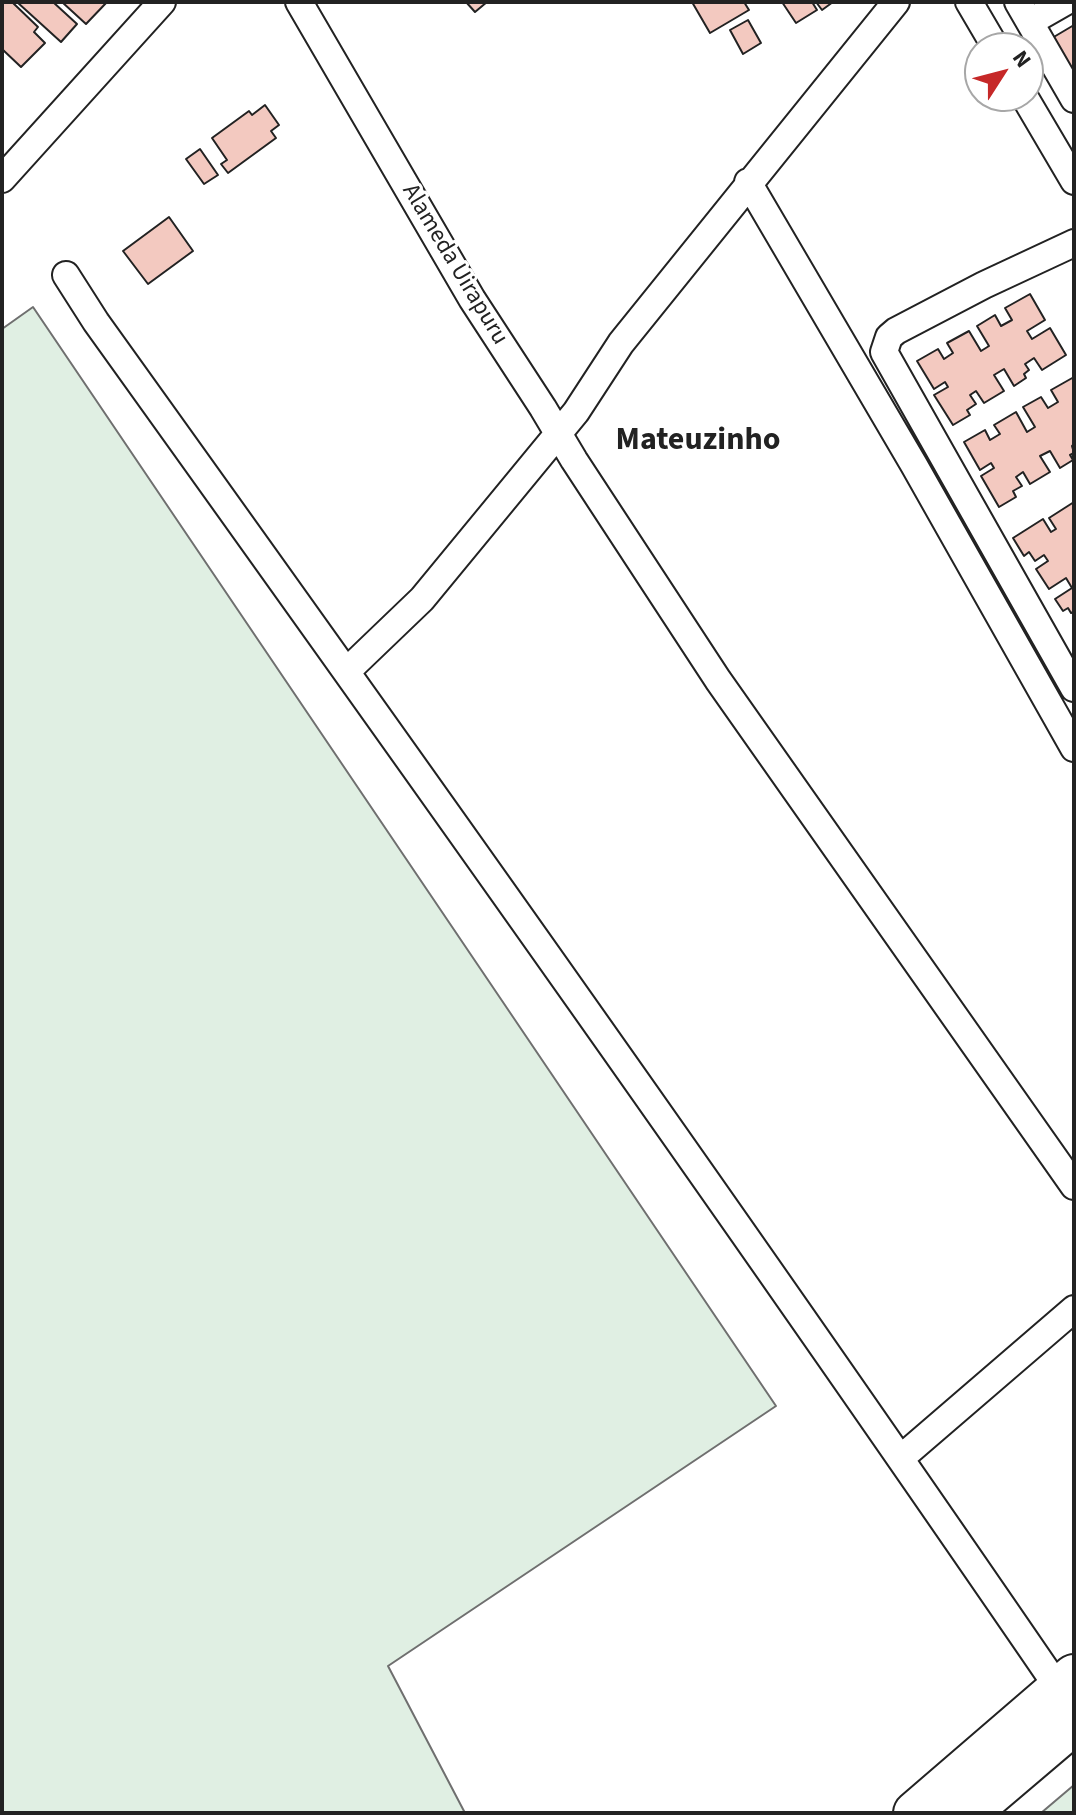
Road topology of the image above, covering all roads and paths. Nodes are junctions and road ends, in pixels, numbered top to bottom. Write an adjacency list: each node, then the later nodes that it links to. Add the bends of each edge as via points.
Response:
1 (162, 2): 11 (street)
2 (299, 2): 15 (street, Alameda Uirapuru, via 472,299)
3 (896, 2): 12 (street)
4 (969, 2): 7 (street)
5 (1065, 2): 6 (street)
6 (1024, 12): 8 (street)
7 (987, 32)
8 (1074, 99)
9 (1034, 112): 10 (street)
10 (1071, 171)
11 (2, 179)
12 (748, 182): 15 (street); 18 (street)
13 (1070, 254): 17 (street, via 984,285 896,331 884,352)
14 (66, 275): 16 (street)
15 (557, 432): 16 (street, via 422,599); 19 (street, Alameda Uirapuru, via 718,680)
16 (347, 671): 21 (street)
17 (1074, 688)
18 (1074, 748)
19 (1074, 1186)
20 (1074, 1309): 21 (street)
21 (901, 1458): 22 (street)
22 (1069, 1696): 23 (main road); 24 (main road)
23 (915, 1813)
24 (968, 1813)

